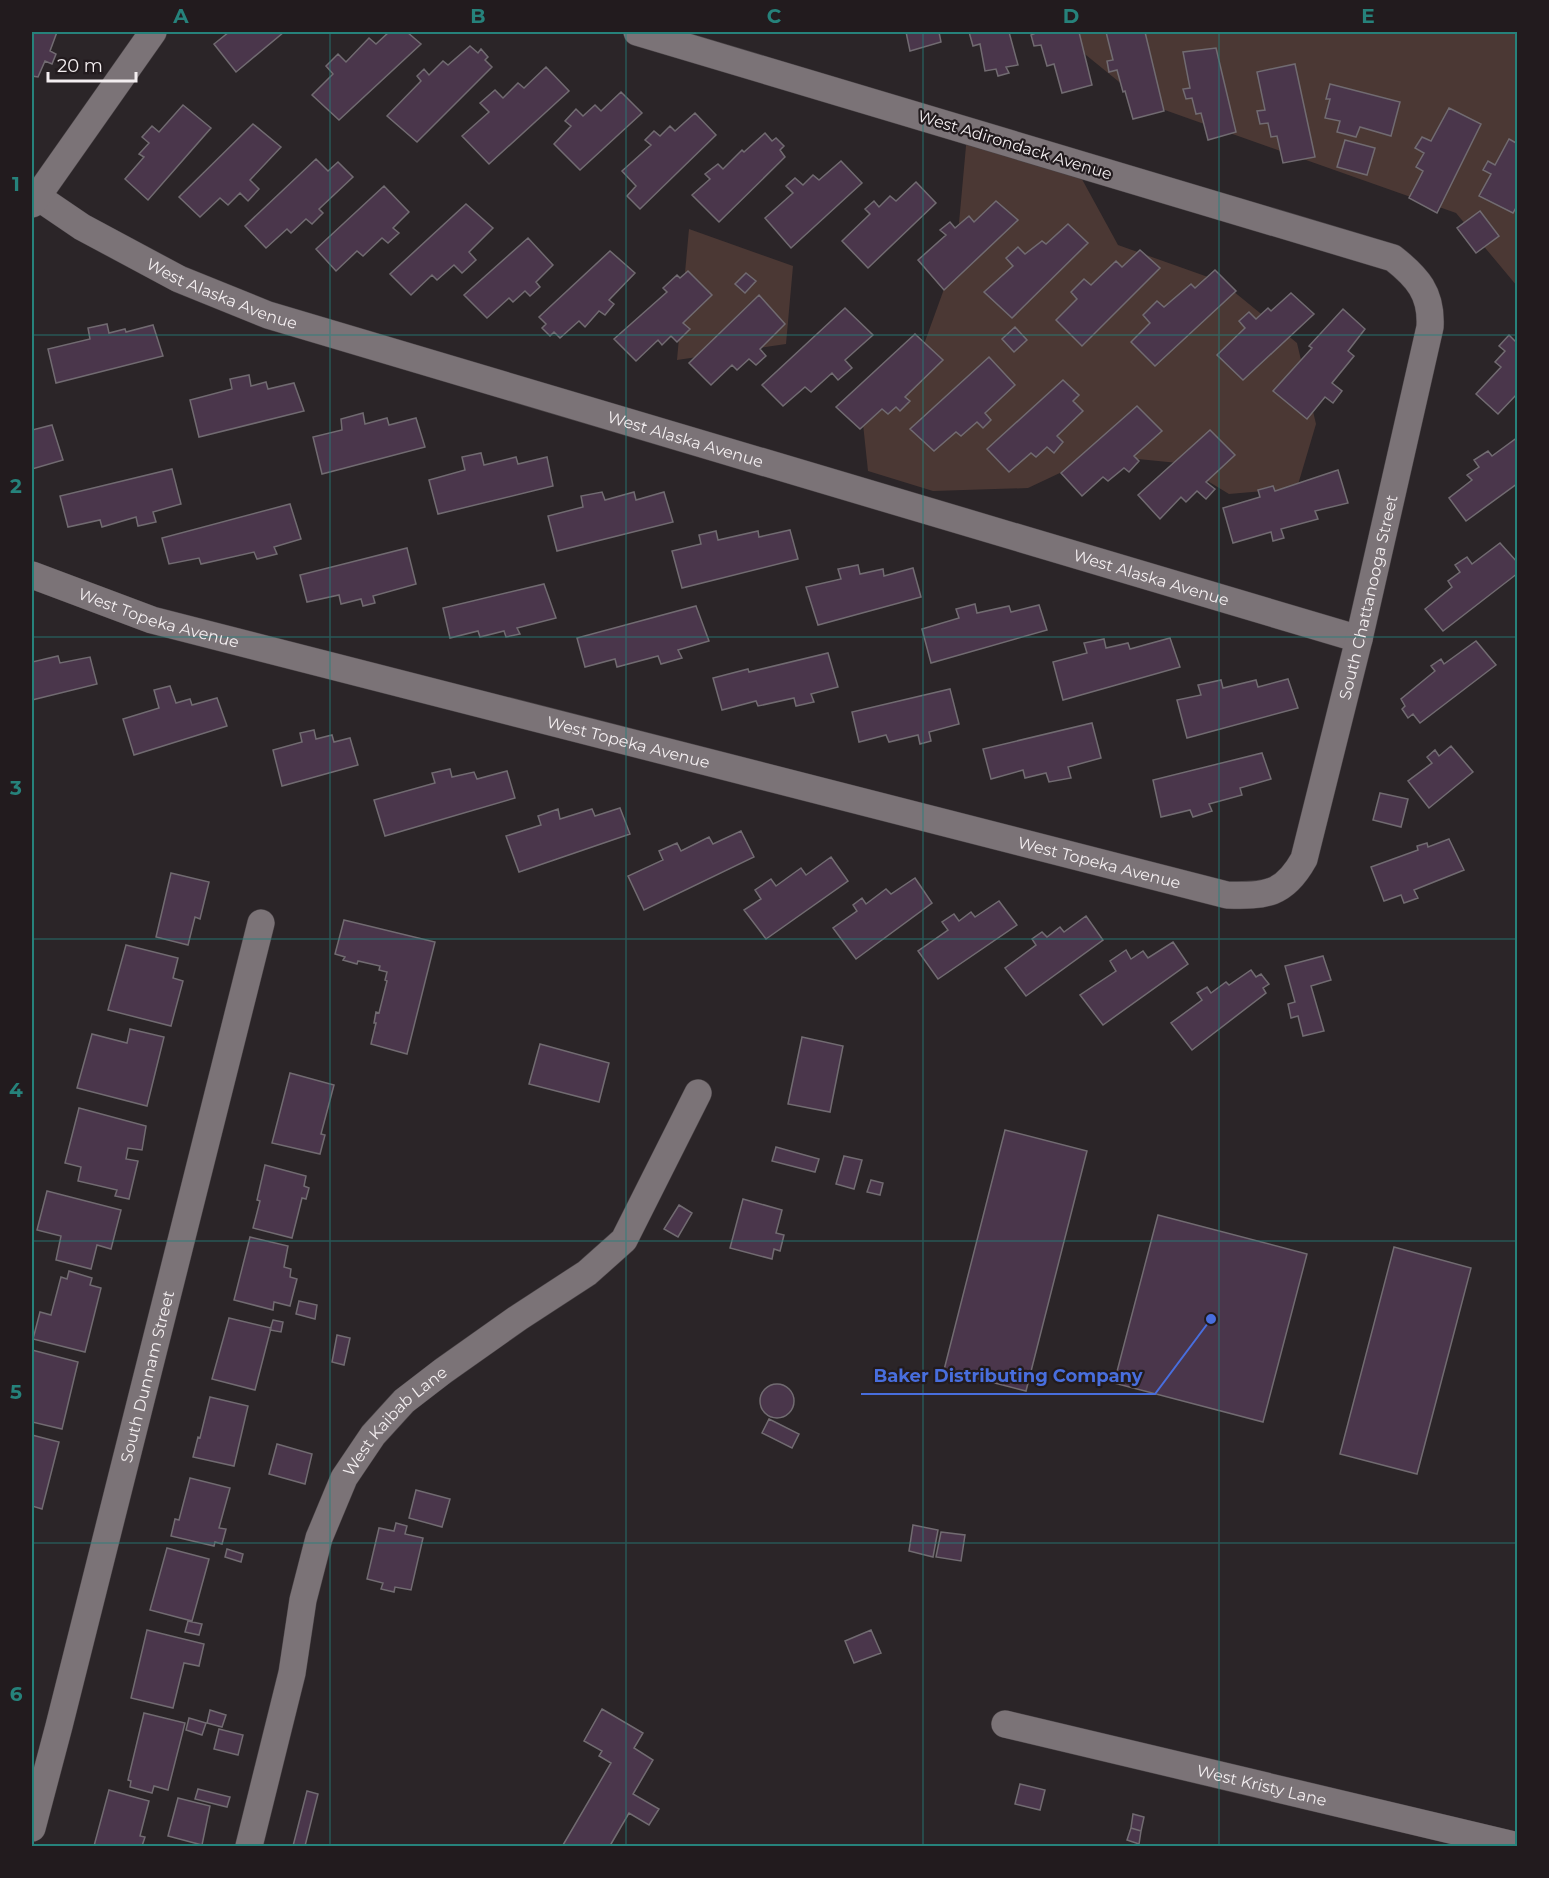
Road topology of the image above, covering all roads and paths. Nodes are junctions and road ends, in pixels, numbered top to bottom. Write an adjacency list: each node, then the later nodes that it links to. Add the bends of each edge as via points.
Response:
1 (153, 32): 3 (street)
2 (637, 32): 4 (street, West Adirondack Avenue)
3 (33, 198): 6 (street, West Alaska Avenue, via 179,279 268,315)
4 (1393, 258): 6 (street, South Chattanooga Street, via 1414,274 1425,294 1430,327)
5 (32, 575): 7 (street, West Topeka Avenue, via 152,620)
6 (1359, 639): 7 (street, South Chattanooga Street, via 1304,860 1294,878 1275,891)
7 (1227, 895)
8 (261, 923): 11 (street, South Dunnam Street)
9 (698, 1093): 12 (street, West Kaibab Lane, via 624,1240 587,1273 404,1401 373,1435 344,1478 320,1538 303,1600 292,1673)
10 (1005, 1724): 13 (street, West Kristy Lane)
11 (32, 1827)
12 (249, 1846)
13 (1518, 1846)

